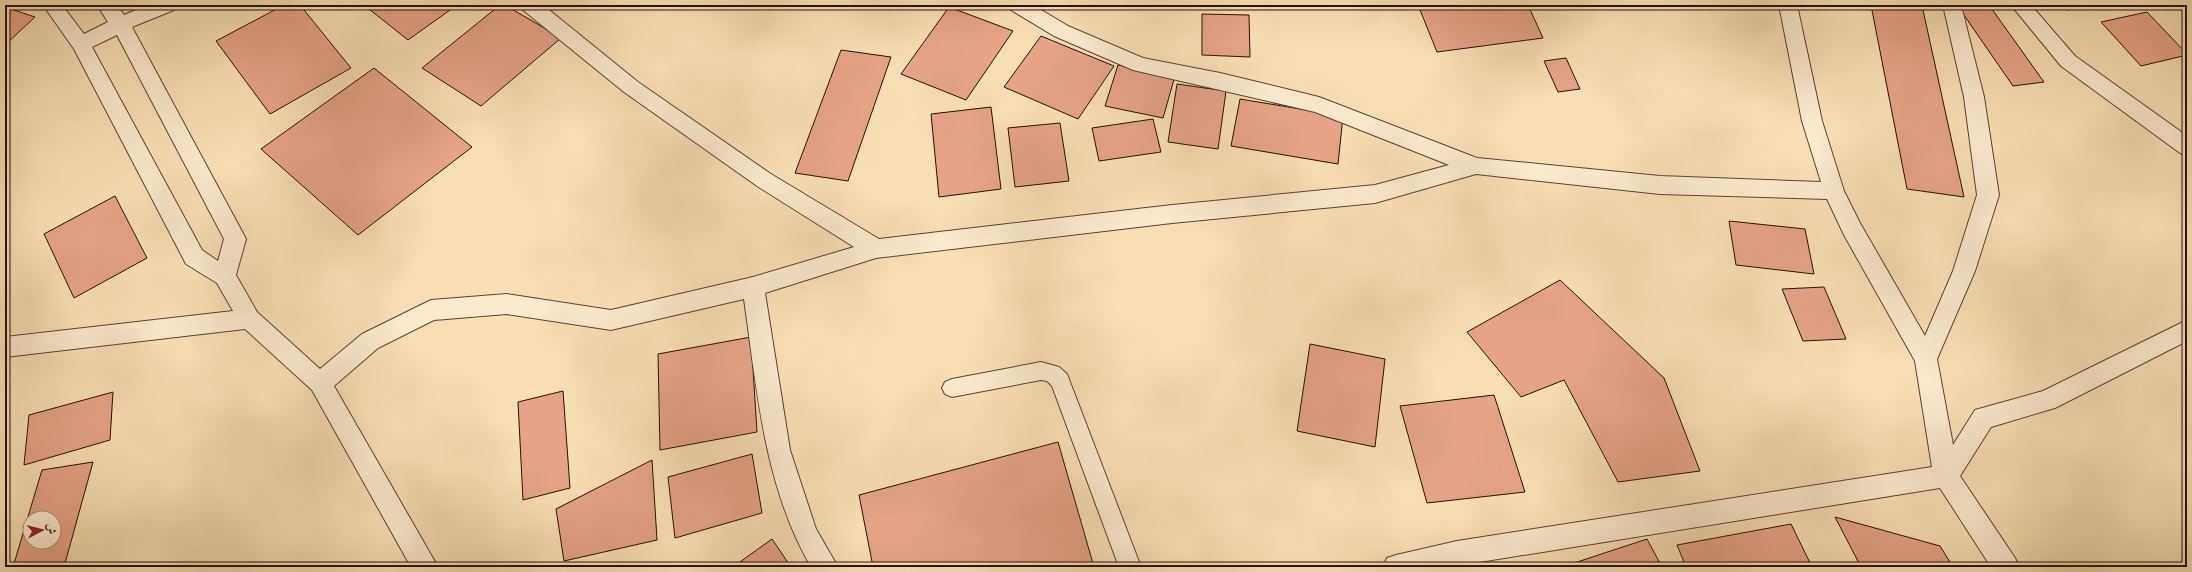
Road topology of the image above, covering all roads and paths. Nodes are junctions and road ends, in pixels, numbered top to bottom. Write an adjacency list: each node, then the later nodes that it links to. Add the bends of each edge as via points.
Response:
1 (52, 5): 10 (street)
2 (106, 5): 9 (street)
3 (167, 5): 9 (street)
4 (530, 5): 14 (street, via 631,88 764,180)
5 (1018, 5): 12 (street, via 1060,31 1140,65 1319,105)
6 (1952, 5): 20 (street, via 1974,97 1988,195 1964,271)
7 (2020, 5): 11 (street, via 2068,61)
8 (1787, 6): 13 (street, via 1812,122)
9 (121, 24): 10 (street); 15 (street, via 235,239)
10 (81, 44): 15 (street, via 194,257)
11 (2187, 147)
12 (1476, 166): 13 (street, via 1660,185); 14 (street, via 1375,194 1172,214)
13 (1834, 191): 20 (street, via 1852,229)
14 (876, 249): 16 (street)
15 (225, 276): 17 (street)
16 (753, 287): 21 (street, via 611,320 507,304 431,310 370,341); 25 (street, via 778,450 806,535)
17 (249, 319): 19 (street); 21 (street)
18 (2187, 330): 23 (street, via 2047,400 1983,418)
19 (5, 347)
20 (1926, 359): 23 (street)
21 (320, 382): 24 (street)
22 (952, 388): 26 (lane, via 1041,371 1052,373 1060,380)
23 (1946, 476): 27 (street, via 1457,553); 28 (street)
24 (425, 567)
25 (825, 567)
26 (1130, 567)
27 (1396, 567)
28 (2006, 567)

